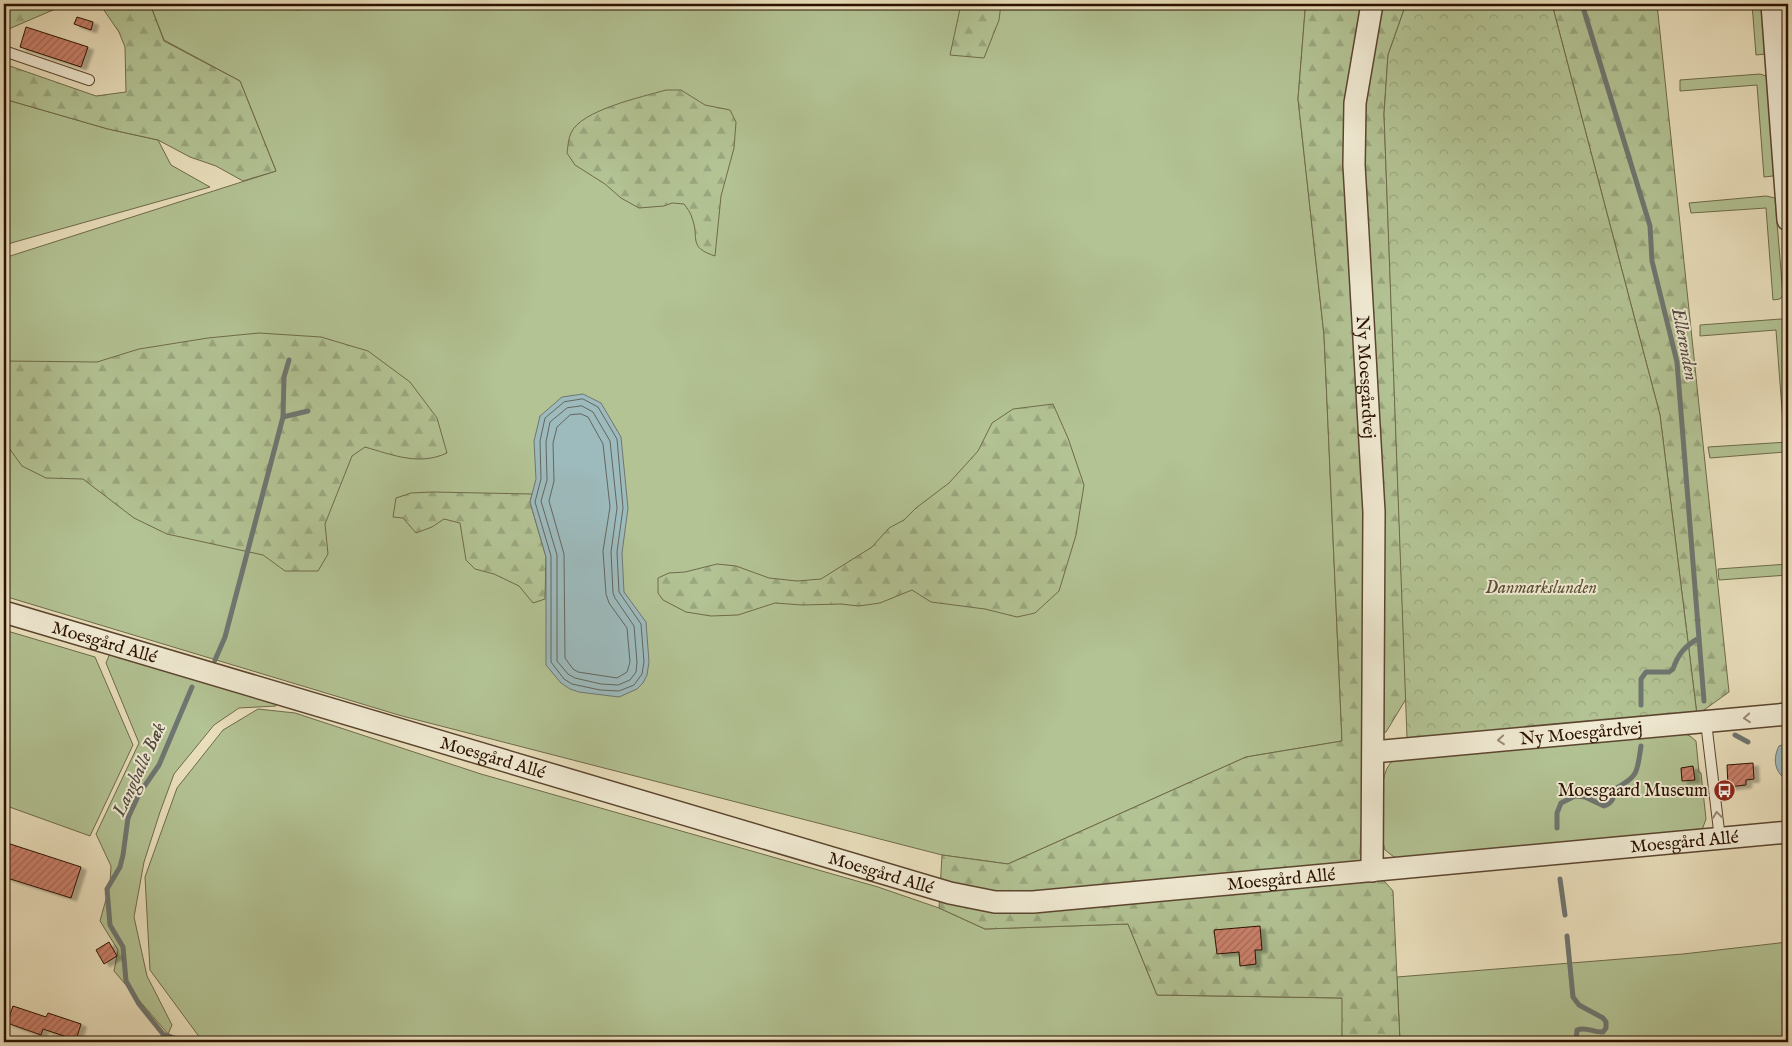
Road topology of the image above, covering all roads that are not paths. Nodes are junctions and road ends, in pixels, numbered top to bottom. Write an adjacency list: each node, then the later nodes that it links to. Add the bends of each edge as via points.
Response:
1 (1372, 4): 9 (street, Ny Moesgårdvej, via 1355,103 1354,165 1374,512)
2 (1778, 5): 5 (street)
3 (4, 51): 4 (lane)
4 (89, 80)
5 (1788, 220)
6 (4, 612): 12 (street, Moesgård Allé, via 950,893 995,902 1033,902)
7 (1788, 714): 8 (street, Ny Moesgårdvej, one-way to 8)
8 (1706, 722): 9 (street, Ny Moesgårdvej, one-way to 9); 11 (lane, one-way to 8)
9 (1374, 752): 12 (street, Ny Moesgårdvej)
10 (1788, 832): 11 (street, Moesgård Allé)
11 (1720, 839): 12 (street, Moesgård Allé)
12 (1372, 871)

